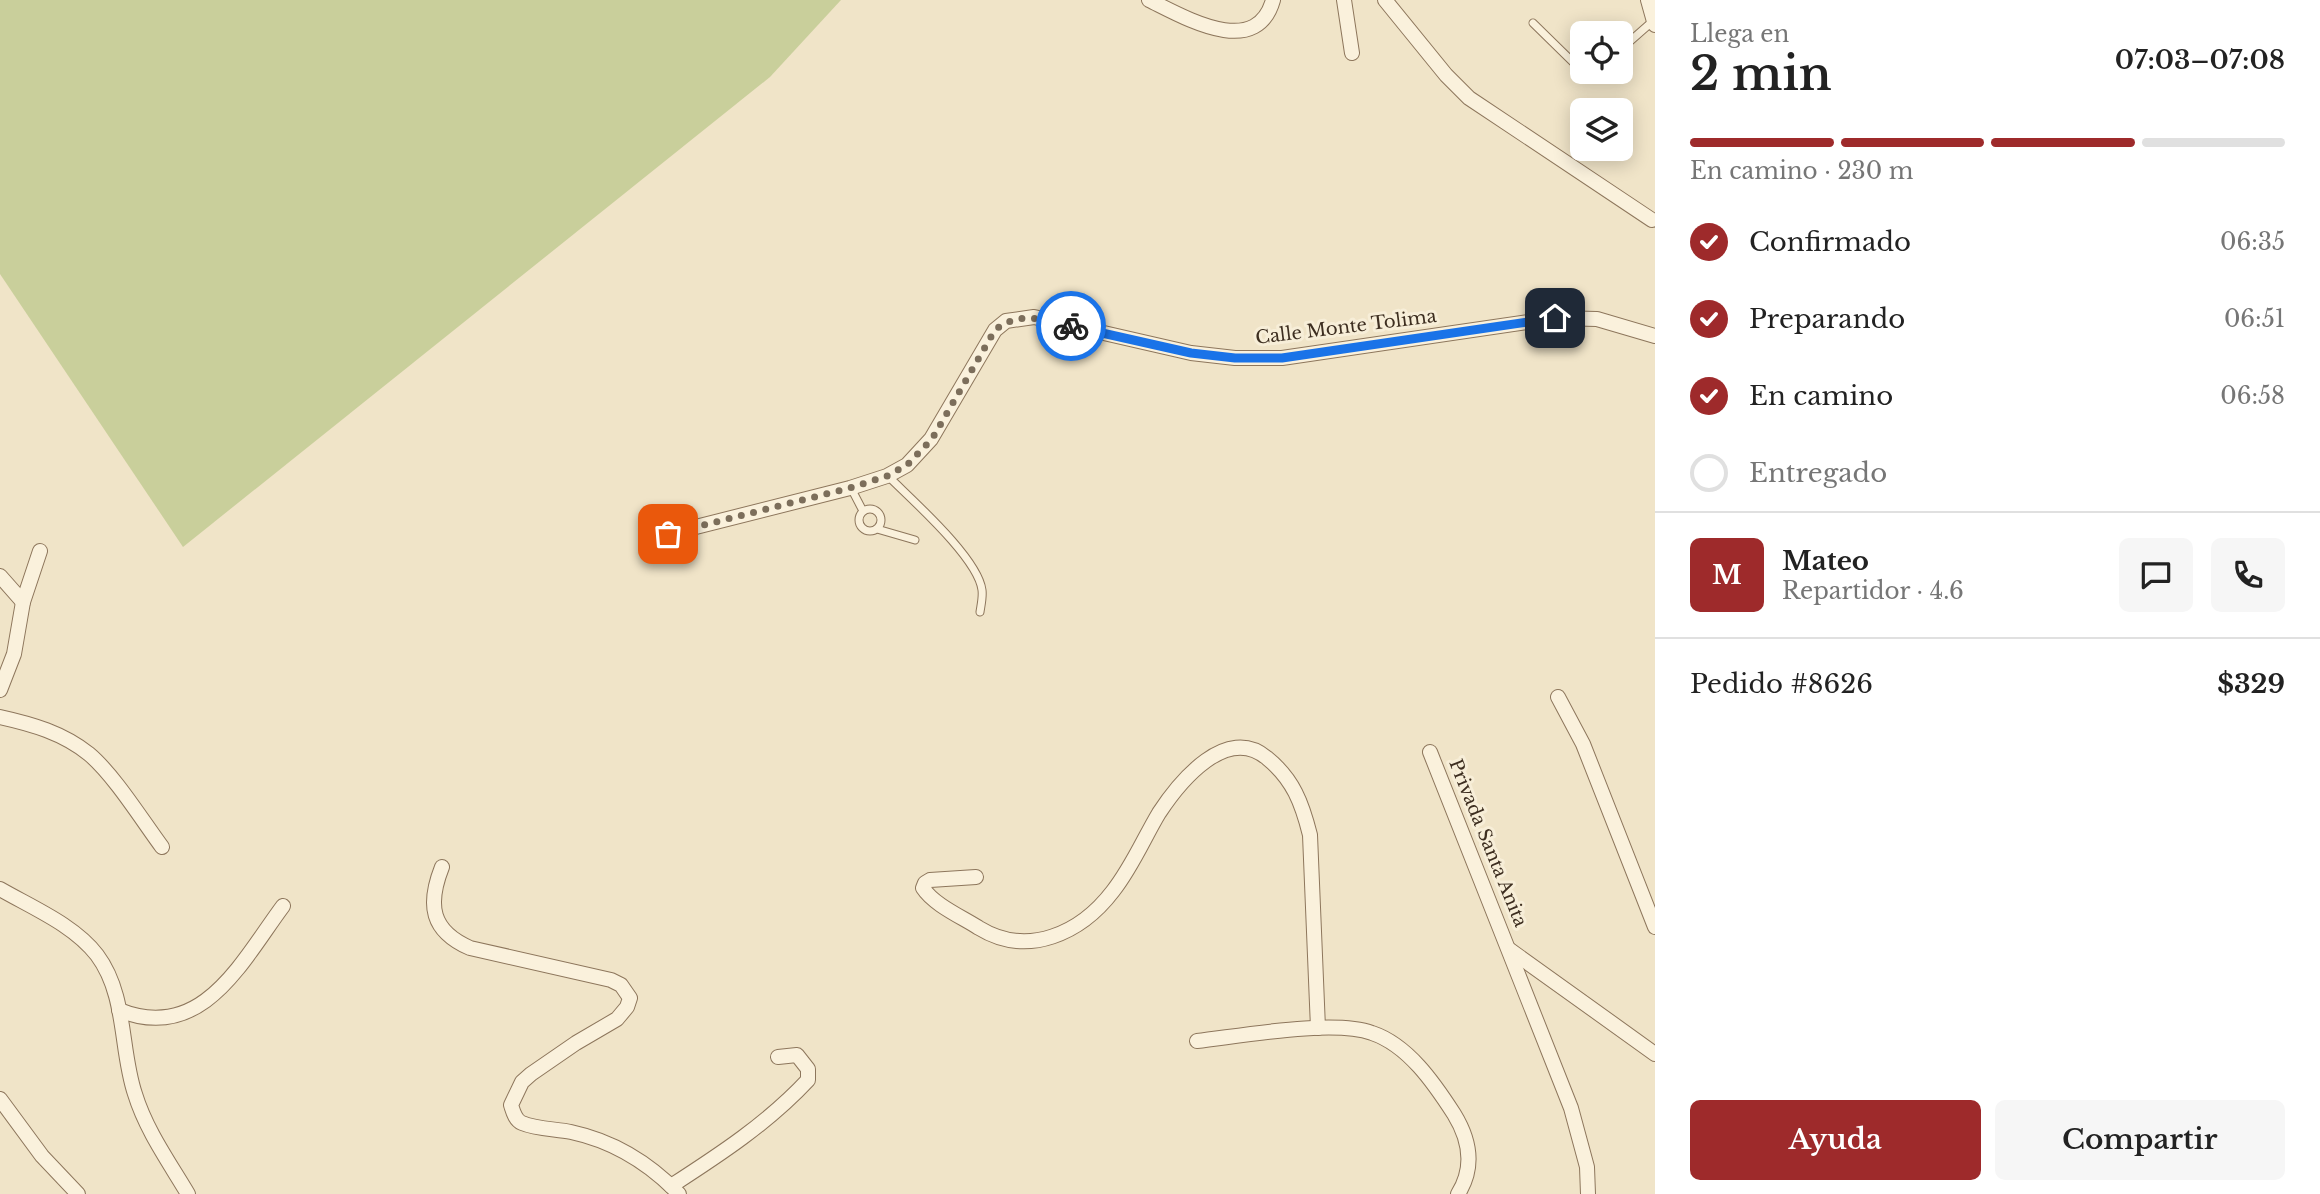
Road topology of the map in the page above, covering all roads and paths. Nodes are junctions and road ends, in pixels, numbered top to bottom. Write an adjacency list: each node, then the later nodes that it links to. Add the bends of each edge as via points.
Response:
1 (1149, 0): 2 (street, via 1204,26 1236,31 1262,21)
2 (1273, 0)
3 (1344, 0): 9 (street)
4 (1385, 0): 11 (street, via 1469,98)
5 (1648, 0): 6 (street)
6 (1654, 22): 8 (lane)
7 (1533, 23): 10 (lane)
8 (1633, 40)
9 (1352, 53)
10 (1570, 58)
11 (1654, 222)
12 (1655, 335): 13 (street, Calle Monte Tolima, via 1597,319 1555,318 1282,358 1235,358 1191,353 1034,317 1017,318 1006,321 989,339 932,439 907,465)
13 (887, 476): 14 (street, Calle Monte Tolima); 22 (lane, via 974,571 982,590)
14 (850, 488): 15 (lane); 17 (street, Calle Monte Tolima)
15 (863, 511): 16 (lane, via 859,519 863,528); 16 (lane, via 878,511)
16 (877, 529): 18 (lane)
17 (668, 534)
18 (915, 540)
19 (40, 551): 21 (street)
20 (0, 576): 21 (street)
21 (23, 602): 23 (street, via 14,654)
22 (980, 612)
23 (0, 690)
24 (1558, 696): 32 (street, via 1583,744)
25 (0, 717): 27 (street, via 41,728 88,754)
26 (1430, 752): 33 (street, Privada Santa Anita)
27 (162, 847)
28 (442, 867): 40 (street, via 433,904 449,937 470,948 598,976 628,992 630,1002 624,1013 522,1082 511,1105 515,1117 522,1123 616,1146)
29 (976, 877): 35 (street, via 930,880 923,888 949,909 1008,941 1034,942 1067,931 1113,892 1160,812 1206,761 1222,750 1251,747 1281,770 1295,788 1310,835)
30 (0, 889): 34 (street, via 87,944 106,969)
31 (283, 906): 34 (street, via 210,999 168,1017 144,1018)
32 (1655, 927)
33 (1509, 949): 37 (street); 44 (street, Privada Santa Anita, via 1572,1108)
34 (119, 1010): 42 (street, via 135,1096)
35 (1318, 1028): 36 (street); 43 (street, via 1375,1033 1415,1062 1438,1090 1468,1142 1469,1164)
36 (1197, 1041)
37 (1655, 1054)
38 (778, 1057): 40 (street, via 797,1055 808,1069 808,1080)
39 (0, 1099): 41 (street, via 42,1156)
40 (675, 1190)
41 (78, 1194)
42 (188, 1194)
43 (1458, 1194)
44 (1588, 1194)

